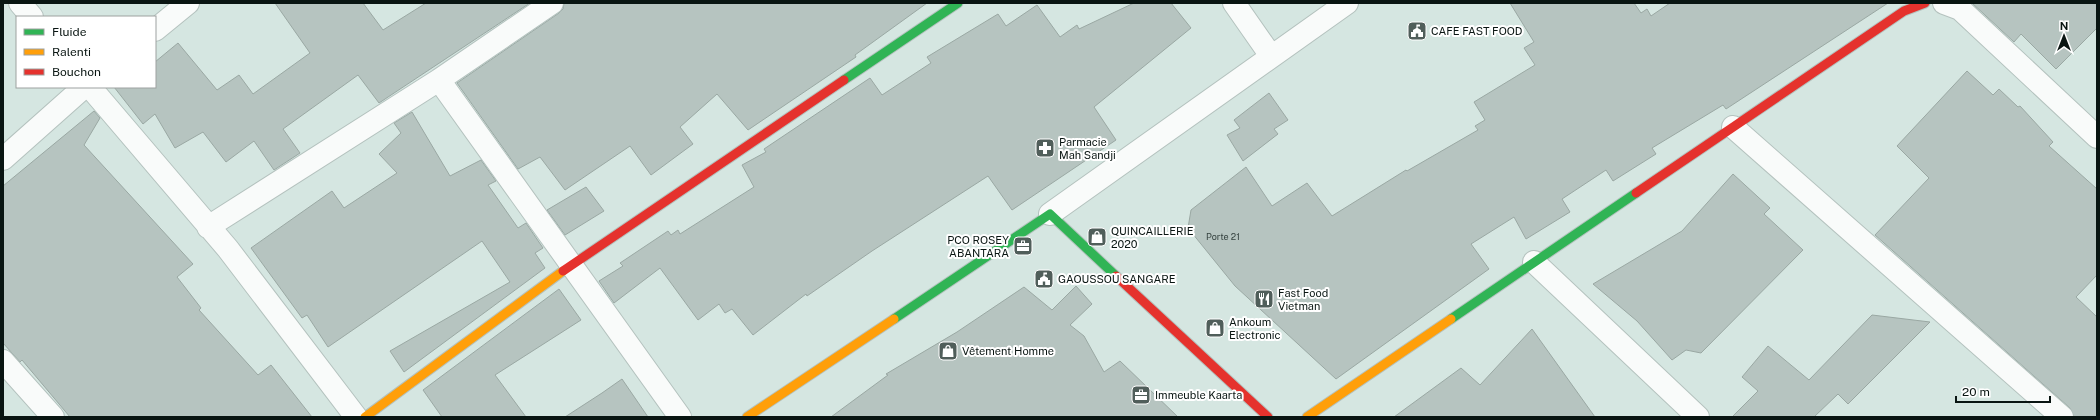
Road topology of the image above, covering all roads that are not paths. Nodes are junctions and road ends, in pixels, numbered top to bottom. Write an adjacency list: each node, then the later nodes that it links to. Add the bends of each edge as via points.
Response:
1 (20, 3): 9 (street)
2 (188, 3): 10 (street)
3 (552, 3): 12 (street)
4 (958, 3): 21 (street)
5 (1234, 3): 11 (street)
6 (1347, 3): 11 (street)
7 (1925, 3): 15 (street, via 1904,11)
8 (1944, 3): 16 (street, via 1960,9)
9 (31, 16)
10 (156, 29)
11 (1271, 56): 18 (street)
12 (438, 80): 19 (street); 21 (street)
13 (83, 88): 17 (street)
14 (91, 88): 19 (street)
15 (1733, 127): 20 (street); 31 (street)
16 (2097, 137)
17 (3, 159)
18 (1050, 214): 27 (street); 28 (street)
19 (208, 227): 24 (street, via 228,249)
20 (1534, 262): 29 (street); 30 (street)
21 (570, 266): 25 (street); 26 (street)
22 (3, 361): 23 (street)
23 (53, 417)
24 (356, 417)
25 (364, 417)
26 (680, 417)
27 (747, 417)
28 (1268, 417)
29 (1307, 417)
30 (1698, 417)
31 (2062, 417)

